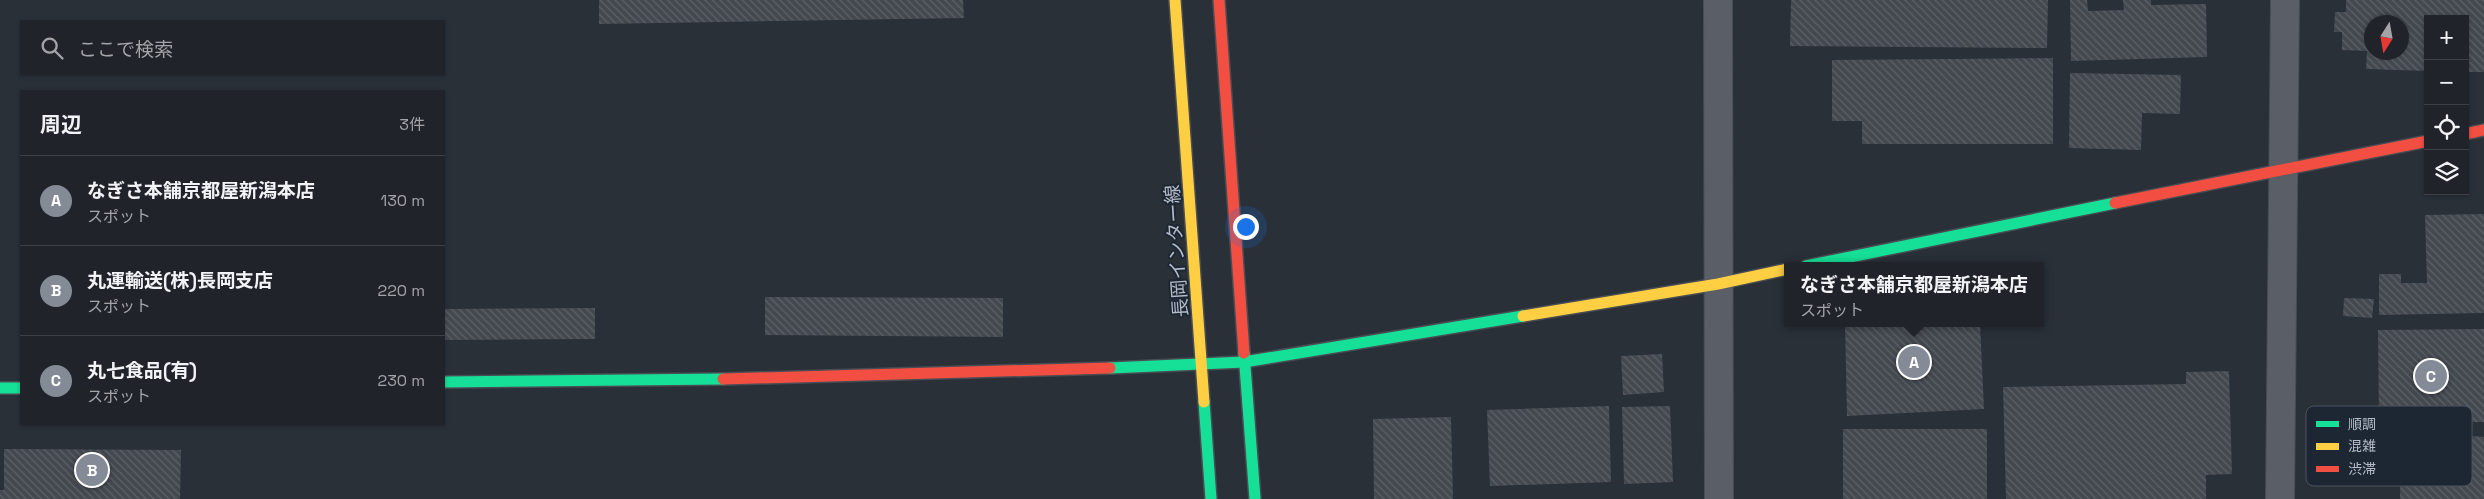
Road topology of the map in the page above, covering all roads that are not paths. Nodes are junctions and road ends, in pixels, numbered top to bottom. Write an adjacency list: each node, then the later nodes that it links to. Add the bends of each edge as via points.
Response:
1 (1175, 0): 13 (street, 長岡インター線)
2 (1219, 0): 12 (street)
3 (1718, 0): 11 (street)
4 (2286, 0): 8 (street)
5 (2484, 130): 6 (street)
6 (2469, 133)
7 (2424, 142): 8 (street)
8 (2284, 168): 9 (street); 20 (street)
9 (1826, 262)
10 (1784, 271): 11 (street)
11 (1718, 284): 12 (street); 19 (street)
12 (1244, 362): 13 (street); 18 (street)
13 (1202, 363): 14 (street, via 1071,370); 17 (street, 長岡インター線)
14 (445, 382)
15 (0, 388): 16 (street)
16 (20, 388)
17 (1211, 499)
18 (1254, 499)
19 (1719, 499)
20 (2280, 499)

